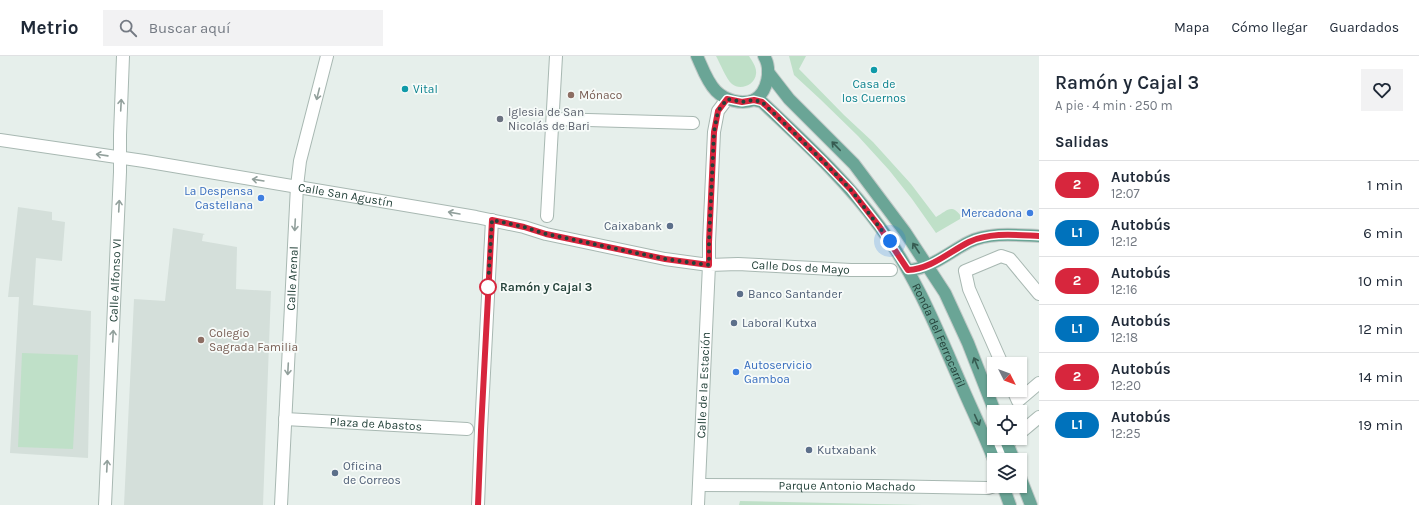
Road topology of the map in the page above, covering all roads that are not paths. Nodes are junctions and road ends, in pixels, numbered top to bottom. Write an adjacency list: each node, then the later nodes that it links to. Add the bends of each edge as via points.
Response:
1 (123, 56): 12 (street, Calle Alfonso VI, one-way to 1)
2 (327, 56): 13 (street, Calle Arenal, one-way to 13, via 300,161)
3 (556, 56): 9 (street)
4 (697, 56): 7 (main road, via 710,82)
5 (764, 56): 6 (main road)
6 (768, 72): 8 (main road, via 767,82); 19 (main road, Ronda del Ferrocarril, one-way to 6, via 854,164 789,99)
7 (727, 99): 8 (main road, via 742,102); 18 (street, Calle de la Estación, via 718,111 714,132)
8 (754, 100): 21 (main road, Ronda del Ferrocarril, via 762,102 774,113 851,190)
9 (553, 120): 10 (street); 14 (street)
10 (693, 122)
11 (0, 140): 12 (street, Calle San Agustín, one-way to 11)
12 (120, 158): 13 (street, Calle San Agustín, one-way to 12); 40 (street, Calle Alfonso VI, one-way to 12)
13 (297, 186): 15 (street, Calle San Agustín, one-way to 13); 30 (street, Calle Arenal, one-way to 30)
14 (547, 216)
15 (492, 220): 17 (street, Calle San Agustín, via 558,237); 42 (street)
16 (1039, 236): 19 (main road, via 987,236 970,241)
17 (689, 263): 18 (street, Calle Dos de Mayo)
18 (709, 265): 20 (street, Calle Dos de Mayo); 36 (street, Calle de la Estación)
19 (928, 266): 21 (main road); 28 (main road, Ronda del Ferrocarril, one-way to 19, via 945,293)
20 (891, 270)
21 (908, 270): 34 (main road, Ronda del Ferrocarril, one-way to 34, via 937,328)
22 (1039, 294): 23 (street, via 1010,259 1001,256 965,271 969,290)
23 (999, 357)
24 (1039, 383): 25 (street)
25 (1027, 393)
26 (1016, 397): 27 (street, via 1018,401)
27 (1023, 397)
28 (992, 405)
29 (1039, 417): 31 (street)
30 (285, 419): 32 (street, Plaza de Abastos); 41 (street, Calle Arenal)
31 (1027, 427)
32 (466, 429)
33 (1005, 445): 35 (street)
34 (991, 453)
35 (997, 453)
36 (699, 485): 37 (street, Parque Antonio Machado); 43 (street, Calle de la Estación)
37 (987, 488)
38 (1006, 493): 44 (main road)
39 (1026, 493): 45 (main road)
40 (105, 505)
41 (281, 505)
42 (478, 505)
43 (698, 505)
44 (1010, 505)
45 (1031, 505)

